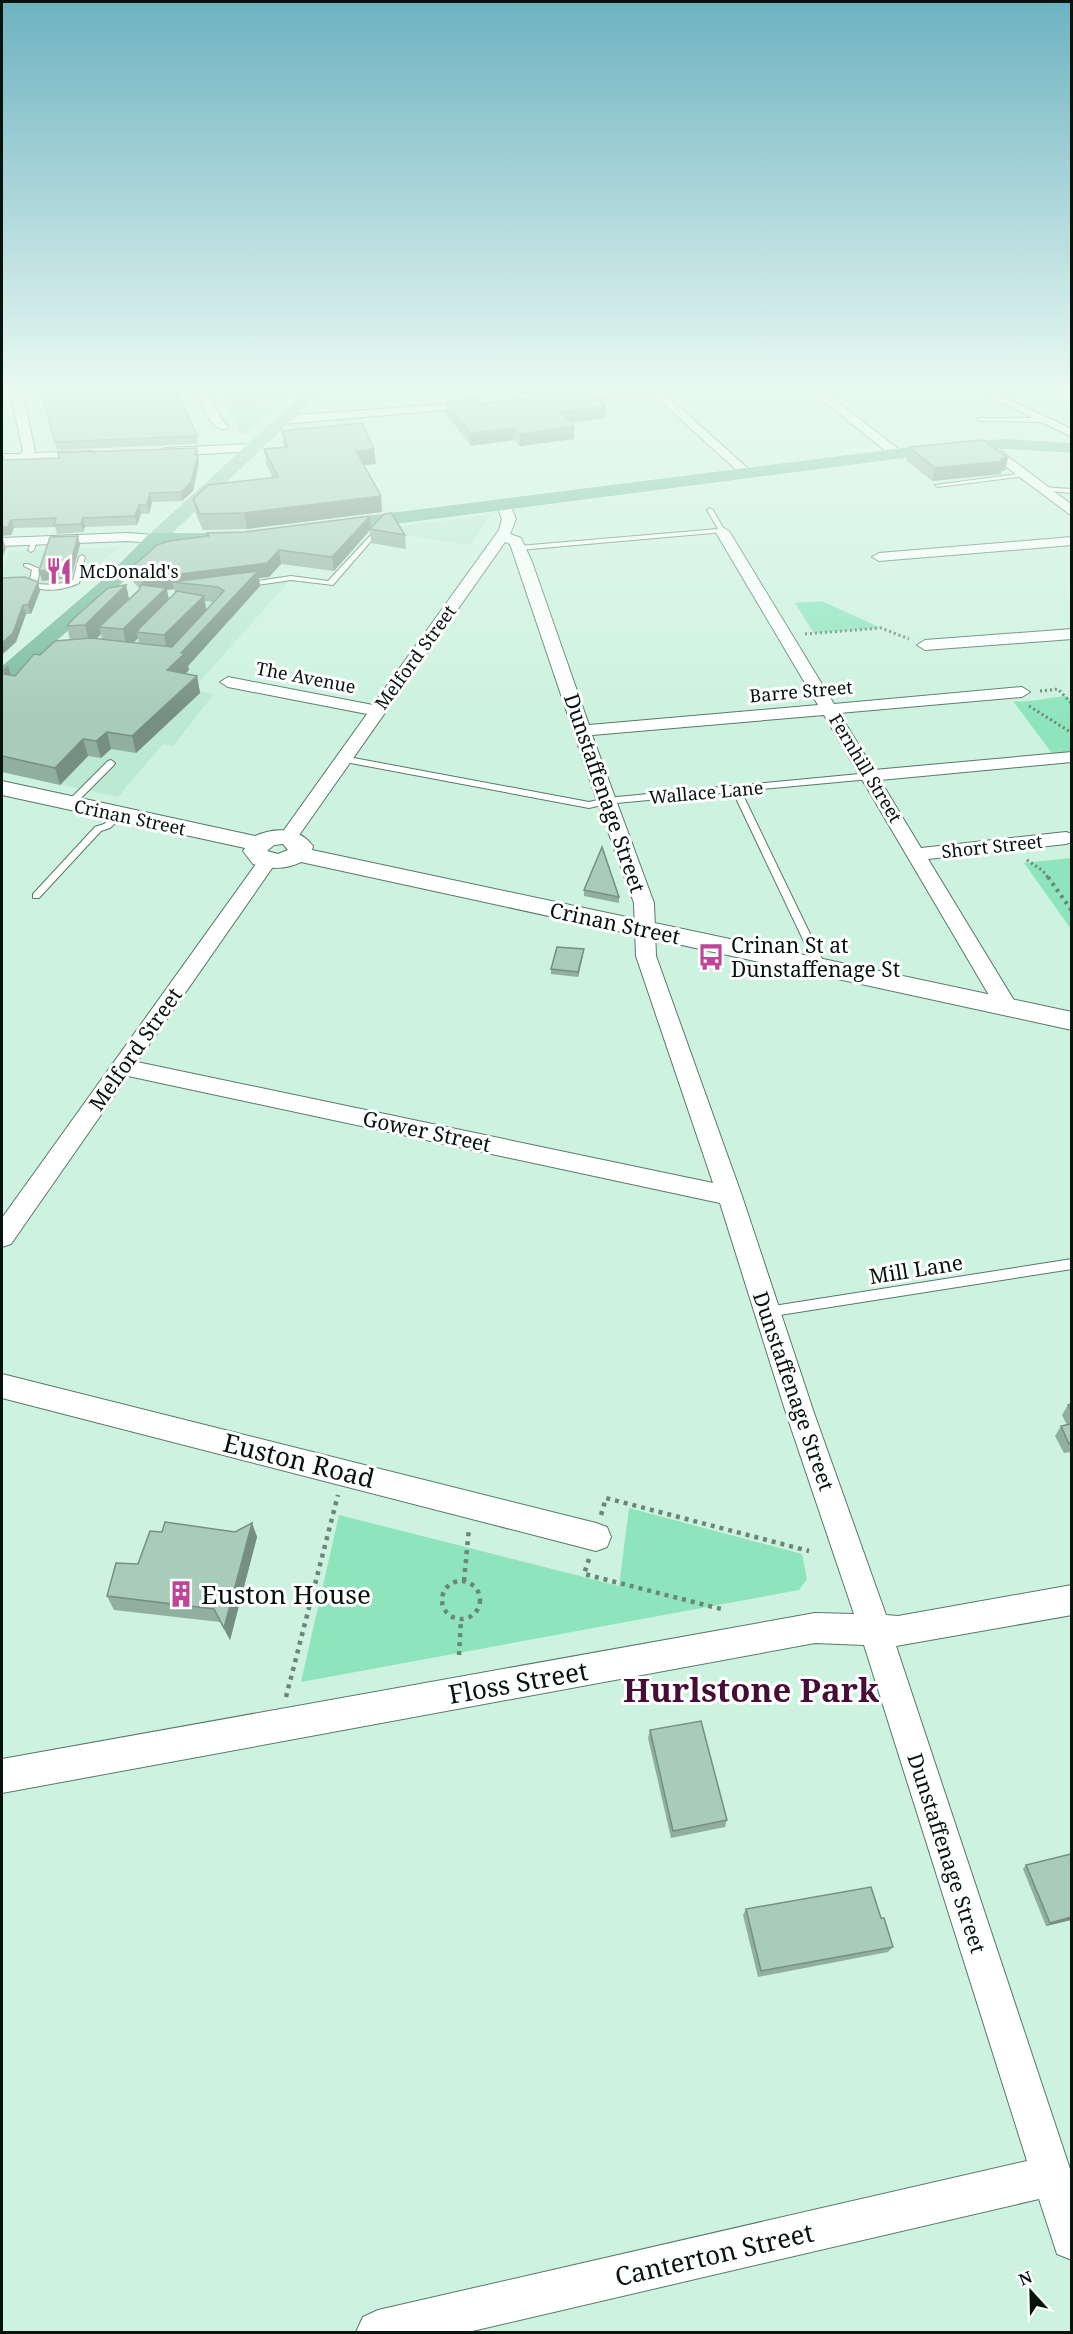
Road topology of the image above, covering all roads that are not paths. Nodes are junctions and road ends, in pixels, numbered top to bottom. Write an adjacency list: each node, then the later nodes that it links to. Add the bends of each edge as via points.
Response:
1 (197, 499): 11 (main road)
2 (543, 499): 4 (highway)
3 (1055, 499): 6 (street)
4 (503, 504): 7 (highway); 12 (street, via 510,523)
5 (710, 510): 9 (lane)
6 (1071, 512)
7 (386, 519): 8 (highway); 20 (lane, via 330,583 291,578)
8 (302, 530)
9 (722, 531): 15 (lane); 26 (street, Fernhill Street)
10 (246, 537): 11 (highway)
11 (155, 539): 14 (street, via 127,537 33,546); 23 (highway, via 89,606)
12 (500, 539): 15 (street); 18 (street, Melford Street)
13 (1071, 541): 17 (street)
14 (2, 542)
15 (521, 552): 18 (street); 28 (street, Dunstaffenage Street)
16 (82, 557): 19 (lane, via 76,581 64,586 33,585 36,569)
17 (879, 557)
18 (483, 561): 27 (street, Melford Street)
19 (26, 565)
20 (234, 586)
21 (1071, 634): 22 (street)
22 (925, 645)
23 (2, 677)
24 (228, 682): 27 (street, The Avenue)
25 (1015, 693): 26 (street, Barre Street)
26 (830, 708): 28 (street, Barre Street); 32 (street, Fernhill Street)
27 (376, 711): 30 (street, Melford Street)
28 (583, 731): 35 (street, Dunstaffenage Street)
29 (1071, 757): 32 (street, Wallace Lane)
30 (344, 759): 35 (lane, Wallace Lane, via 589,805); 39 (street, Melford Street)
31 (111, 763): 36 (lane)
32 (870, 776): 33 (lane, Wallace Lane); 41 (street, Fernhill Street)
33 (736, 789): 35 (lane, Wallace Lane); 44 (lane)
34 (4, 792): 36 (street, Crinan Street)
35 (606, 801): 43 (street, Dunstaffenage Street, via 644,903)
36 (70, 804): 37 (street, Crinan Street)
37 (113, 820): 40 (street, Crinan Street); 42 (lane, via 98,829)
38 (1066, 838): 41 (street, Short Street)
39 (293, 845): 40 (street, via 289,860); 43 (street, Crinan Street)
40 (263, 852): 47 (street, Melford Street)
41 (917, 854): 45 (street, Fernhill Street)
42 (36, 896)
43 (645, 930): 44 (street, Crinan Street); 48 (street, Dunstaffenage Street, via 646,956)
44 (821, 967): 45 (street, Crinan Street)
45 (1007, 1007): 46 (street, Crinan Street)
46 (1071, 1022)
47 (123, 1067): 48 (street, Gower Street); 49 (street, Melford Street)
48 (730, 1196): 51 (street, Dunstaffenage Street)
49 (2, 1237)
50 (1071, 1264): 51 (lane, Mill Lane)
51 (767, 1312): 55 (street, Dunstaffenage Street)
52 (2, 1386): 53 (street, Euston Road)
53 (596, 1537)
54 (1071, 1600): 55 (street, Floss Street, via 923,1628)
55 (875, 1631): 56 (street, Floss Street, via 815,1628); 57 (street, Dunstaffenage Street)
56 (2, 1776)
57 (1051, 2176): 58 (street, Dunstaffenage Street); 59 (street, Canterton Street)
58 (1071, 2239)
59 (378, 2332)

